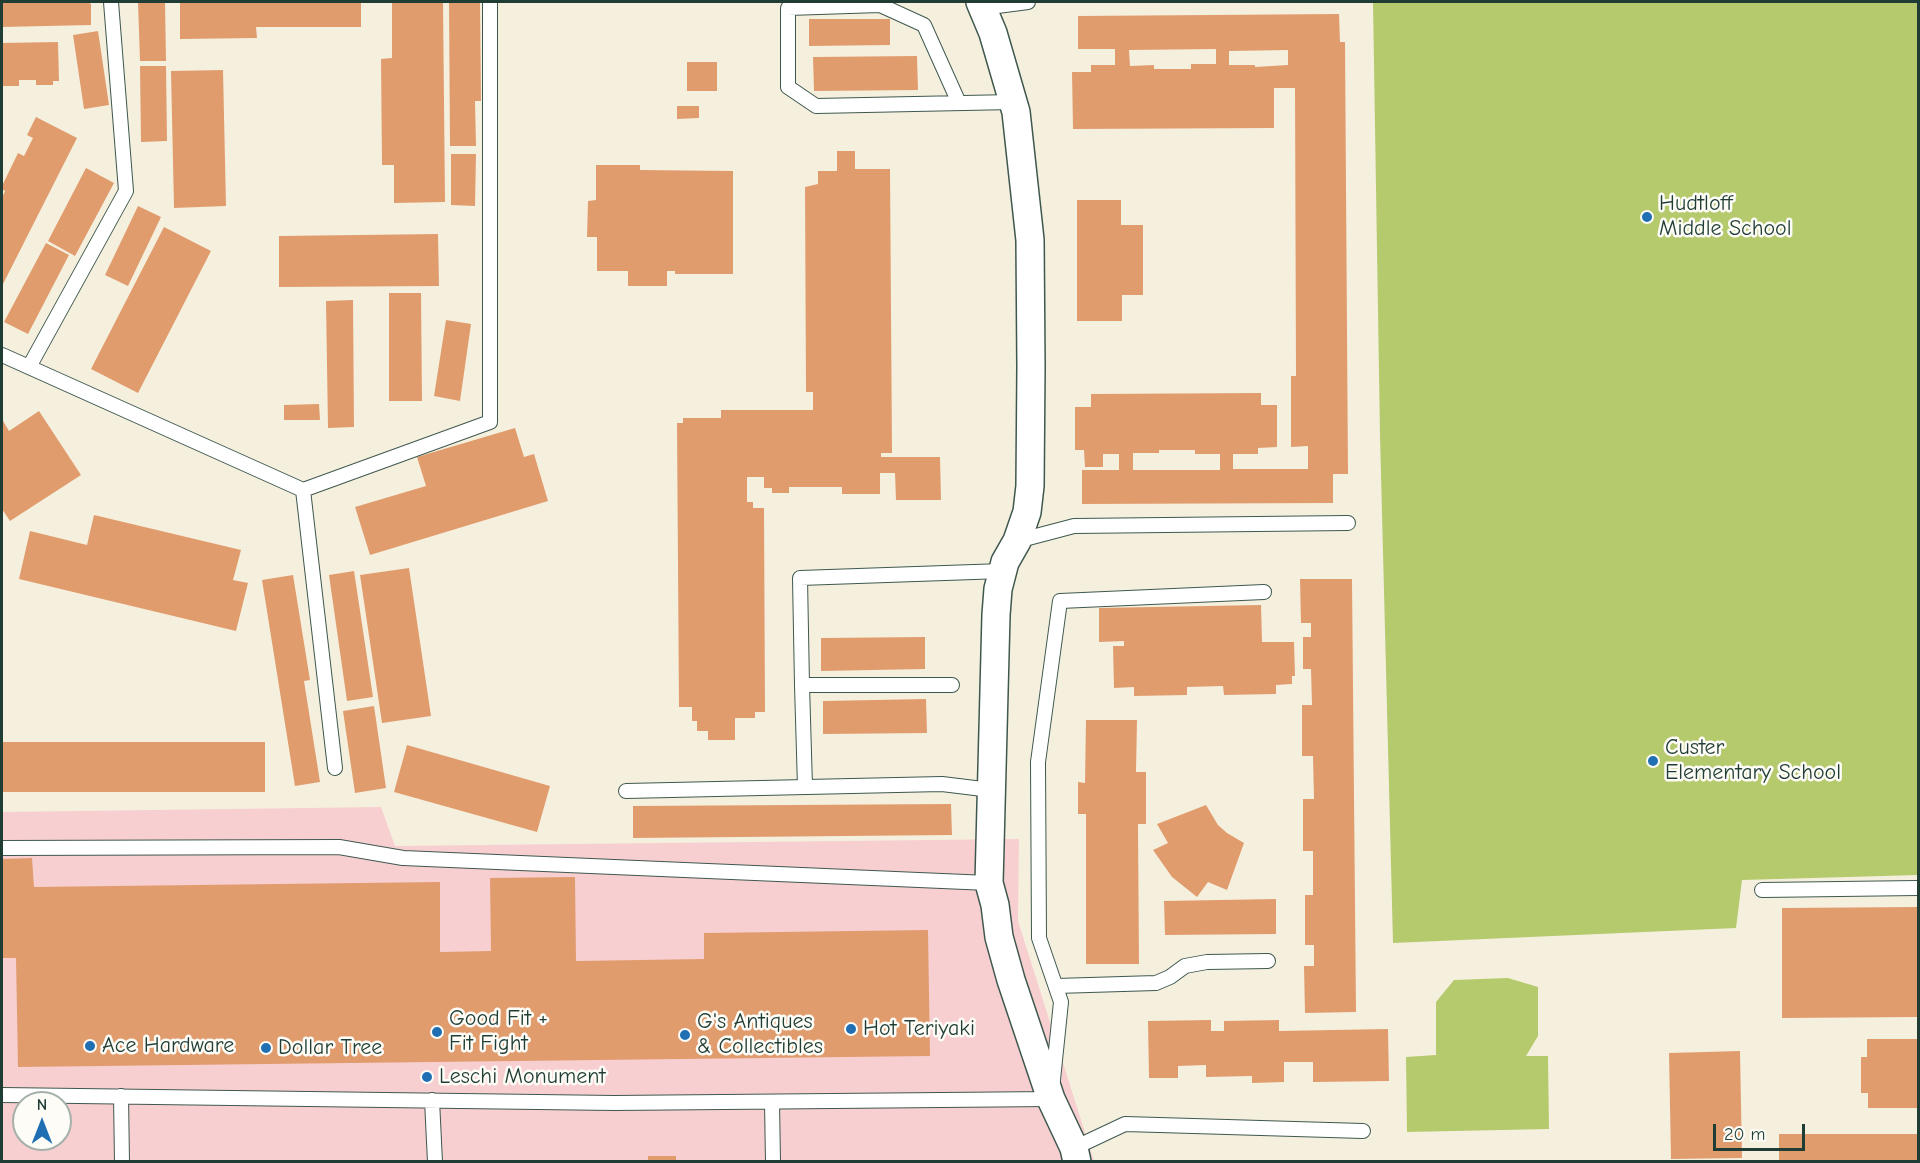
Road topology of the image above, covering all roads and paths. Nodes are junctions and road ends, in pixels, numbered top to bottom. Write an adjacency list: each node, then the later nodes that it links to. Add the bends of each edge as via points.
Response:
1 (111, 2): 8 (lane, via 126,191)
2 (490, 2): 9 (lane, via 490,422)
3 (1028, 2): 4 (lane)
4 (981, 5): 5 (street)
5 (1013, 102): 6 (lane); 11 (street, via 1030,240 1030,486 1027,512)
6 (959, 103): 6 (lane, via 816,106 788,87 788,8 880,5 924,25)
7 (2, 355): 8 (lane)
8 (29, 367): 9 (lane)
9 (303, 490): 16 (lane)
10 (1348, 523): 11 (lane, via 1074,526)
11 (1017, 541): 12 (street)
12 (1003, 571): 14 (lane, via 800,578); 18 (street, via 996,615)
13 (1264, 592): 25 (lane, via 1060,601 1038,762 1039,938)
14 (802, 685): 15 (lane); 17 (lane)
15 (952, 685)
16 (335, 768)
17 (805, 787): 18 (lane, via 942,784); 19 (lane)
18 (991, 790): 21 (street)
19 (626, 791)
20 (2, 848): 21 (lane, via 339,847 403,858)
21 (989, 883): 28 (street, via 1011,980)
22 (1918, 888): 23 (lane)
23 (1762, 891)
24 (1268, 961): 25 (lane, via 1185,966 1156,983)
25 (1056, 986): 28 (lane, via 1061,1002)
26 (2, 1095): 27 (lane)
27 (121, 1096): 29 (lane); 33 (lane)
28 (1051, 1099): 30 (lane); 32 (street)
29 (432, 1100): 30 (lane); 34 (lane)
30 (772, 1102): 35 (lane)
31 (1363, 1131): 32 (lane, via 1125,1124)
32 (1075, 1155)
33 (122, 1161)
34 (435, 1161)
35 (773, 1161)

